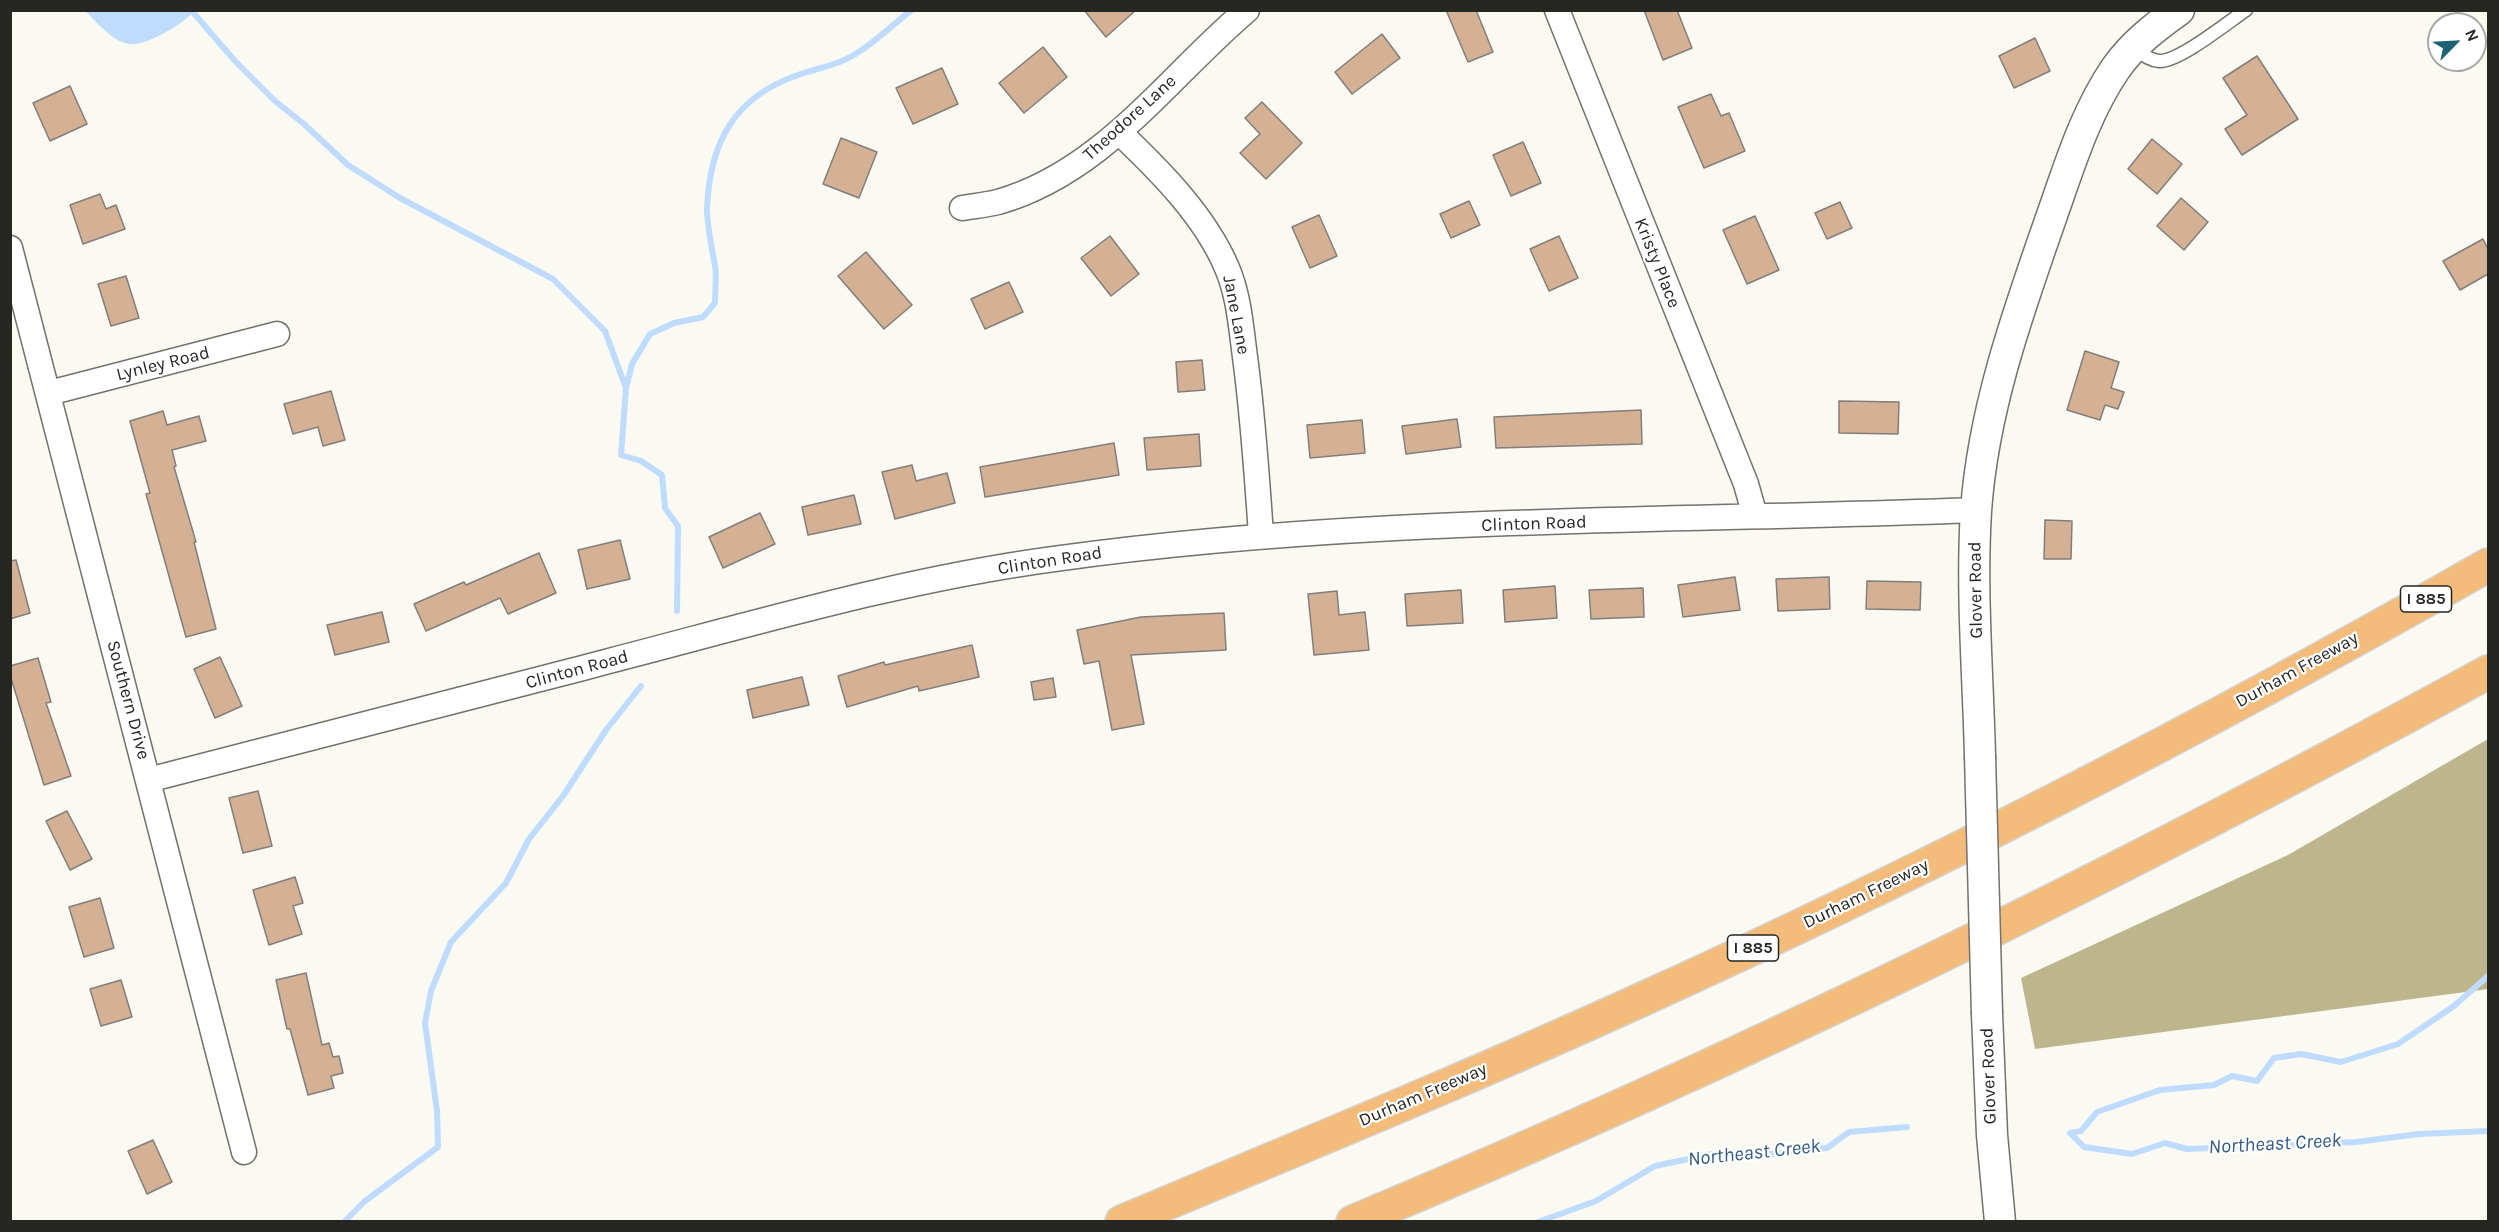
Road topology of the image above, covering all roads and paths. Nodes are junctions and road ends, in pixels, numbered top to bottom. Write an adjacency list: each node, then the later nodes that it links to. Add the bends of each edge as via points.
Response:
1 (1247, 10): 6 (street, Theodore Lane)
2 (1557, 10): 12 (street, Kristy Place, via 1746,484)
3 (2179, 10): 5 (street, Glover Road)
4 (2246, 10): 5 (lane, via 2162,61 2149,59)
5 (2132, 48): 11 (street, Glover Road, via 2083,128 2036,262 1991,411)
6 (1119, 132): 7 (street, Theodore Lane, via 1088,159 1037,185 998,202); 13 (street, Jane Lane, via 1184,202 1227,267 1247,372)
7 (962, 208)
8 (10, 248): 10 (street, Southern Drive)
9 (277, 334): 10 (street, Lynley Road)
10 (49, 393): 16 (street, Southern Drive)
11 (1976, 510): 12 (street, Clinton Road); 20 (street, Glover Road, bridge, via 1987,1014)
12 (1755, 516): 13 (street, Clinton Road)
13 (1261, 535): 16 (street, Clinton Road, via 1048,559 871,595)
14 (2488, 565): 18 (highway, Durham Freeway / I 885, via 2113,772 1808,922 1461,1080)
15 (2488, 672): 19 (highway, via 2188,832 2006,922 1584,1124)
16 (148, 780): 17 (street, Southern Drive)
17 (244, 1152)
18 (1122, 1221)
19 (1353, 1221)
20 (2000, 1221)

